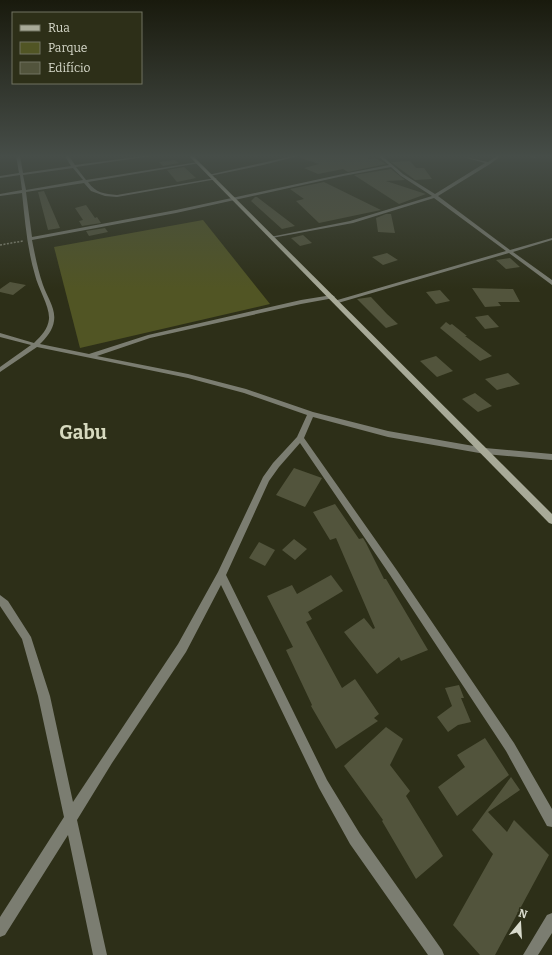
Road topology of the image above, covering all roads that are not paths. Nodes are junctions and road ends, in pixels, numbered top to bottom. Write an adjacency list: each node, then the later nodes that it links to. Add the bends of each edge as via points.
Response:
1 (235, 200): 6 (main road)
2 (25, 201): 8 (street)
3 (232, 201): 8 (street)
4 (420, 201): 6 (street, via 351,222)
5 (441, 201): 9 (street)
6 (272, 237): 11 (main road)
7 (552, 238): 9 (street)
8 (29, 239): 13 (street, via 40,286 52,319 50,327)
9 (509, 252): 10 (street); 11 (street)
10 (552, 283)
11 (334, 299): 14 (street, via 301,302 148,337); 18 (main road)
12 (0, 335): 13 (street)
13 (35, 345): 14 (street); 15 (street)
14 (90, 356): 16 (street, via 224,385)
15 (0, 370)
16 (311, 414): 17 (street); 18 (street, via 388,434)
17 (300, 438): 21 (street, via 266,479); 24 (street, via 510,747)
18 (485, 451): 19 (street); 20 (main road)
19 (552, 457)
20 (552, 520)
21 (221, 575): 23 (street, via 182,648); 28 (street, via 323,784 355,839)
22 (0, 600): 23 (street, via 26,637 44,696)
23 (71, 819): 26 (street); 27 (street)
24 (552, 821)
25 (552, 920): 29 (street)
26 (0, 930)
27 (100, 955)
28 (437, 955)
29 (530, 955)

